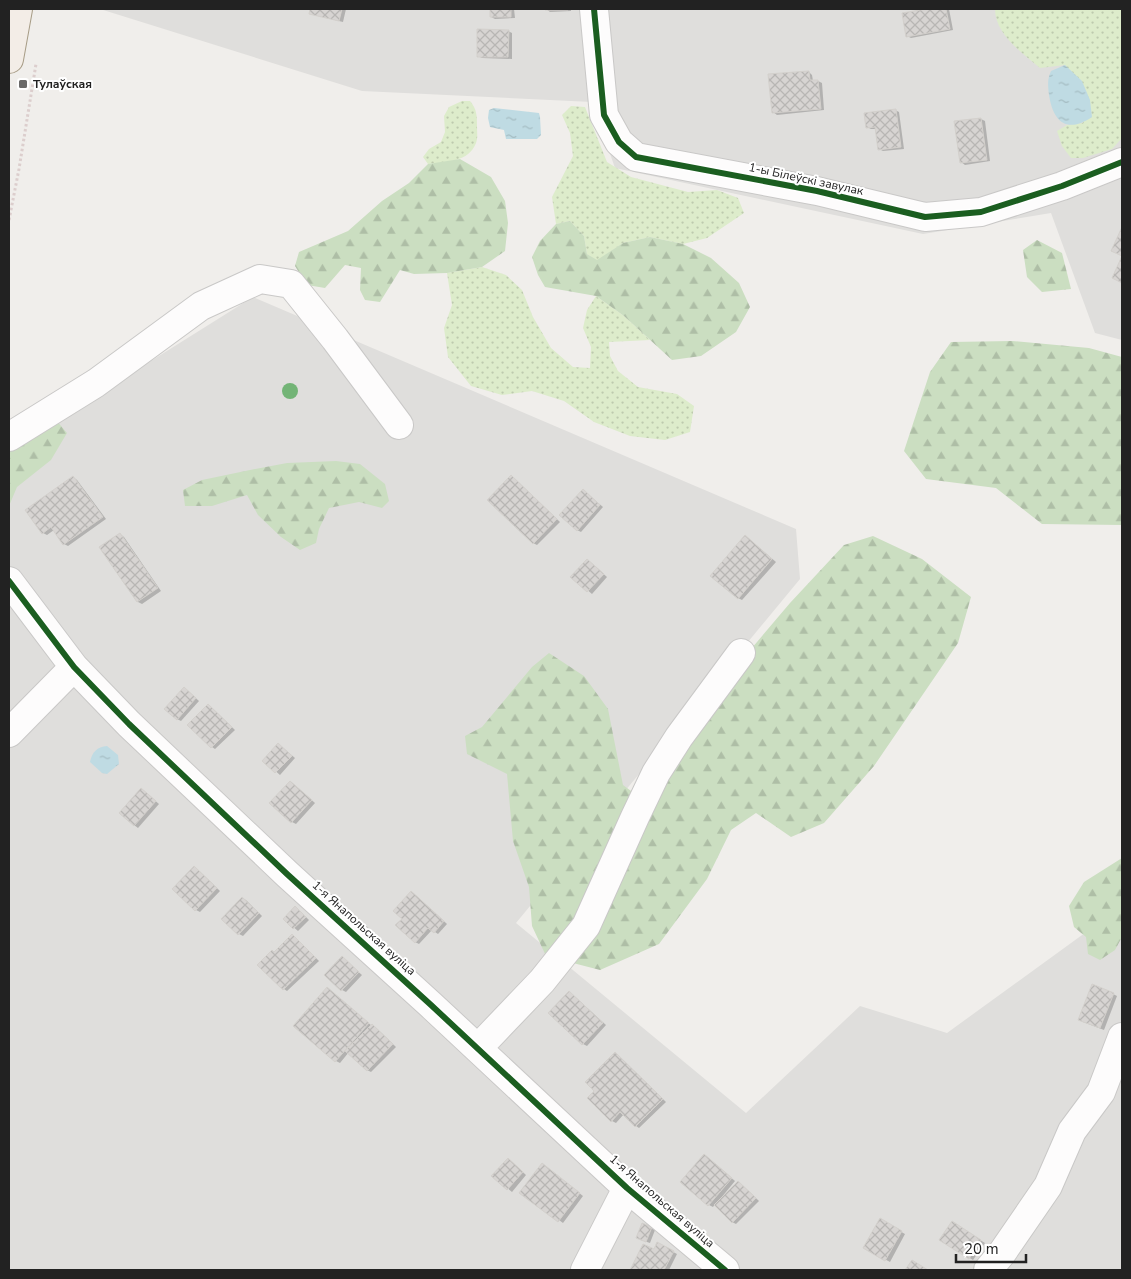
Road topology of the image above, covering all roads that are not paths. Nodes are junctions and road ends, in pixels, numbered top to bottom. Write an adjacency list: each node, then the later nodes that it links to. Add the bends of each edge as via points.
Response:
1 (18, 9): 3 (main road)
2 (594, 9): 4 (street, 1-ы Білеўскі завулак, via 604,115 619,142 636,156 817,191 925,217 981,212 1062,186)
3 (9, 59)
4 (1122, 162)
5 (399, 425): 6 (street, via 291,284 260,279 201,306 96,383)
6 (9, 436)
7 (9, 582): 9 (street, 1-я Янапольская вуліца)
8 (741, 653): 12 (street, via 656,773 586,926 542,981)
9 (74, 667): 10 (street); 12 (street, 1-я Янапольская вуліца, via 129,724 280,867)
10 (9, 733)
11 (1122, 1036): 16 (street, via 1101,1092 1072,1131 1048,1186)
12 (478, 1048): 13 (street, 1-я Янапольская вуліца)
13 (627, 1188): 14 (street); 15 (street, 1-я Янапольская вуліца)
14 (586, 1270)
15 (725, 1270)
16 (988, 1270)

